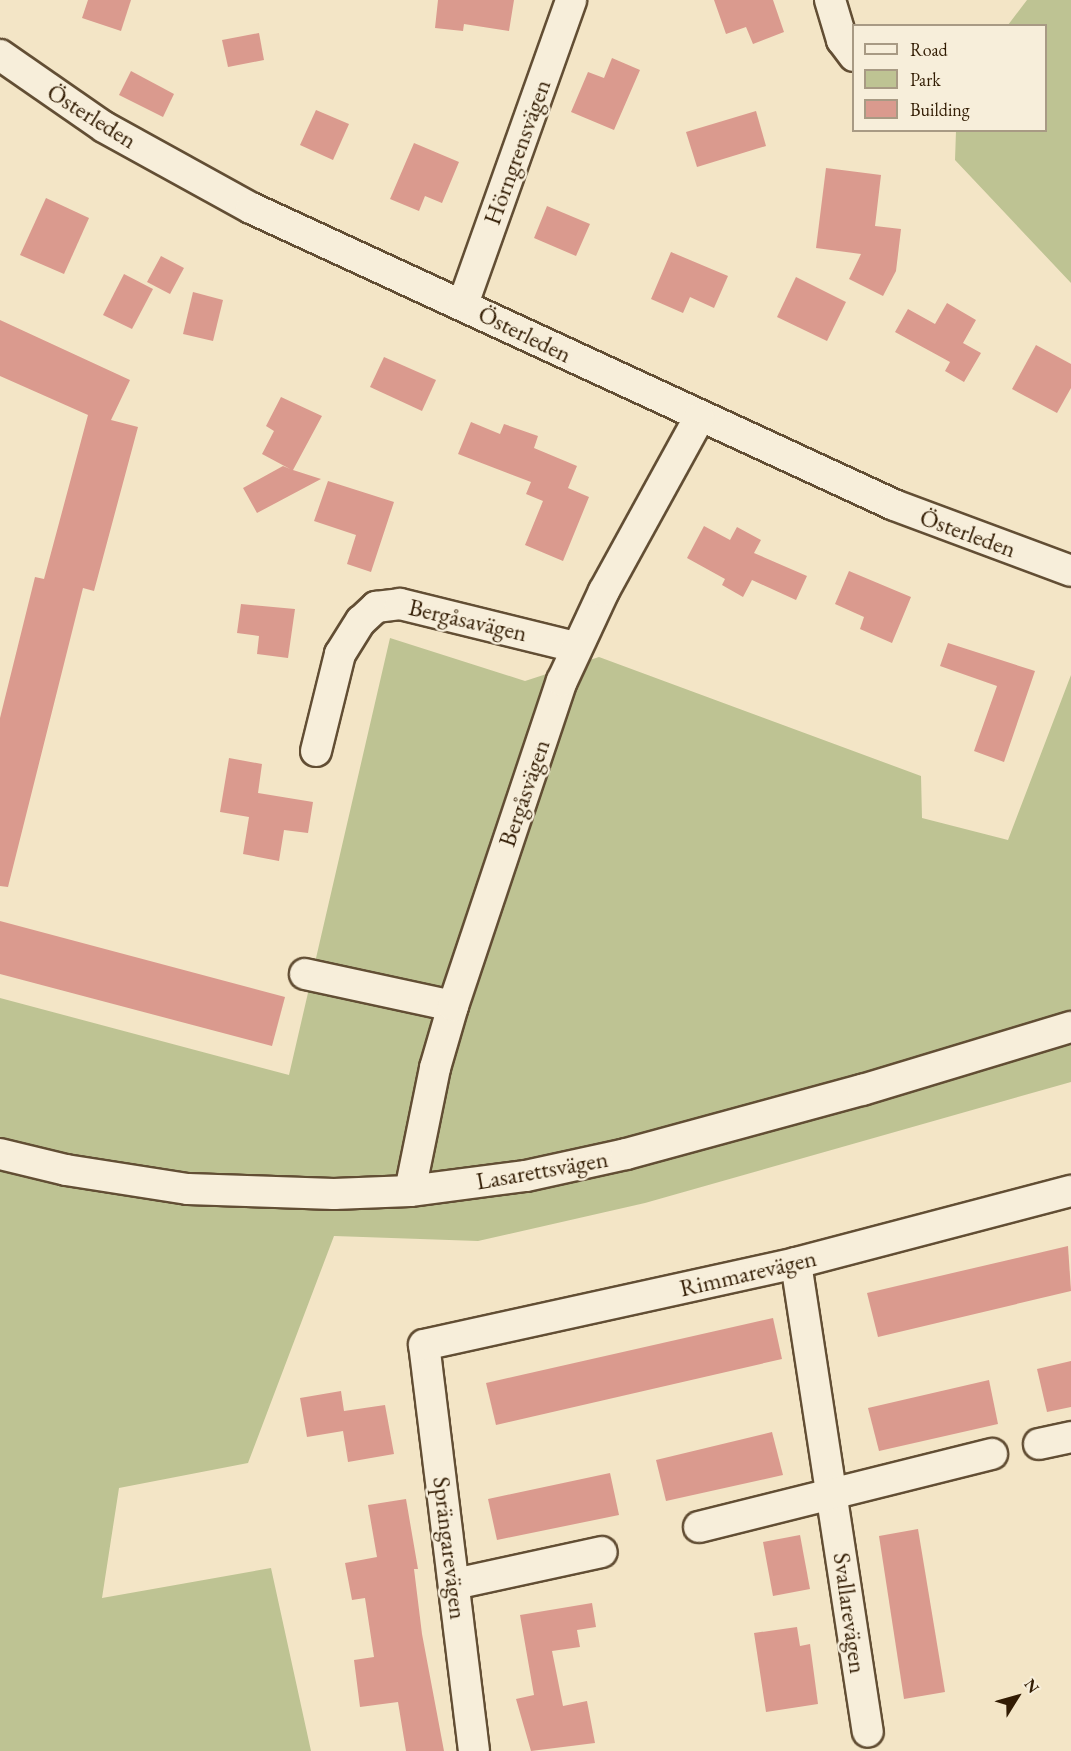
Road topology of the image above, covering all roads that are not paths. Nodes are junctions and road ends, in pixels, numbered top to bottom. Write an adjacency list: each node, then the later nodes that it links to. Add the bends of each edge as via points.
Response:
1 (571, 0): 5 (street, Hörngrensvägen)
2 (830, 0): 3 (street, via 842,40)
3 (852, 53)
4 (0, 55): 5 (street, Österleden, via 104,127 251,208)
5 (463, 304): 6 (street, Österleden)
6 (699, 418): 7 (street, Österleden, via 894,505); 8 (street, Bergåsvägen)
7 (1071, 572)
8 (575, 647): 9 (street, Bergåsavägen, via 400,604 376,607 361,621 340,654); 11 (street, Bergåsvägen)
9 (316, 751)
10 (305, 974): 11 (street)
11 (453, 1006): 14 (street, Bergåsvägen, via 435,1068)
12 (1071, 1027): 14 (street, Lasarettsvägen, via 862,1090 626,1154 526,1176)
13 (0, 1154): 14 (street, Lasarettsvägen, via 66,1170 179,1188 268,1193)
14 (410, 1191)
15 (1071, 1191): 16 (street, Rimmarevägen)
16 (796, 1263): 17 (street, Rimmarevägen); 21 (street, Svallarevägen)
17 (424, 1345): 24 (street, Sprängarevägen)
18 (1071, 1437): 19 (street)
19 (1039, 1444)
20 (992, 1454): 21 (street)
21 (833, 1494): 22 (street); 25 (street, Svallarevägen)
22 (699, 1527)
23 (602, 1552): 24 (street)
24 (455, 1584): 26 (street, Sprängarevägen)
25 (868, 1731)
26 (474, 1751)

